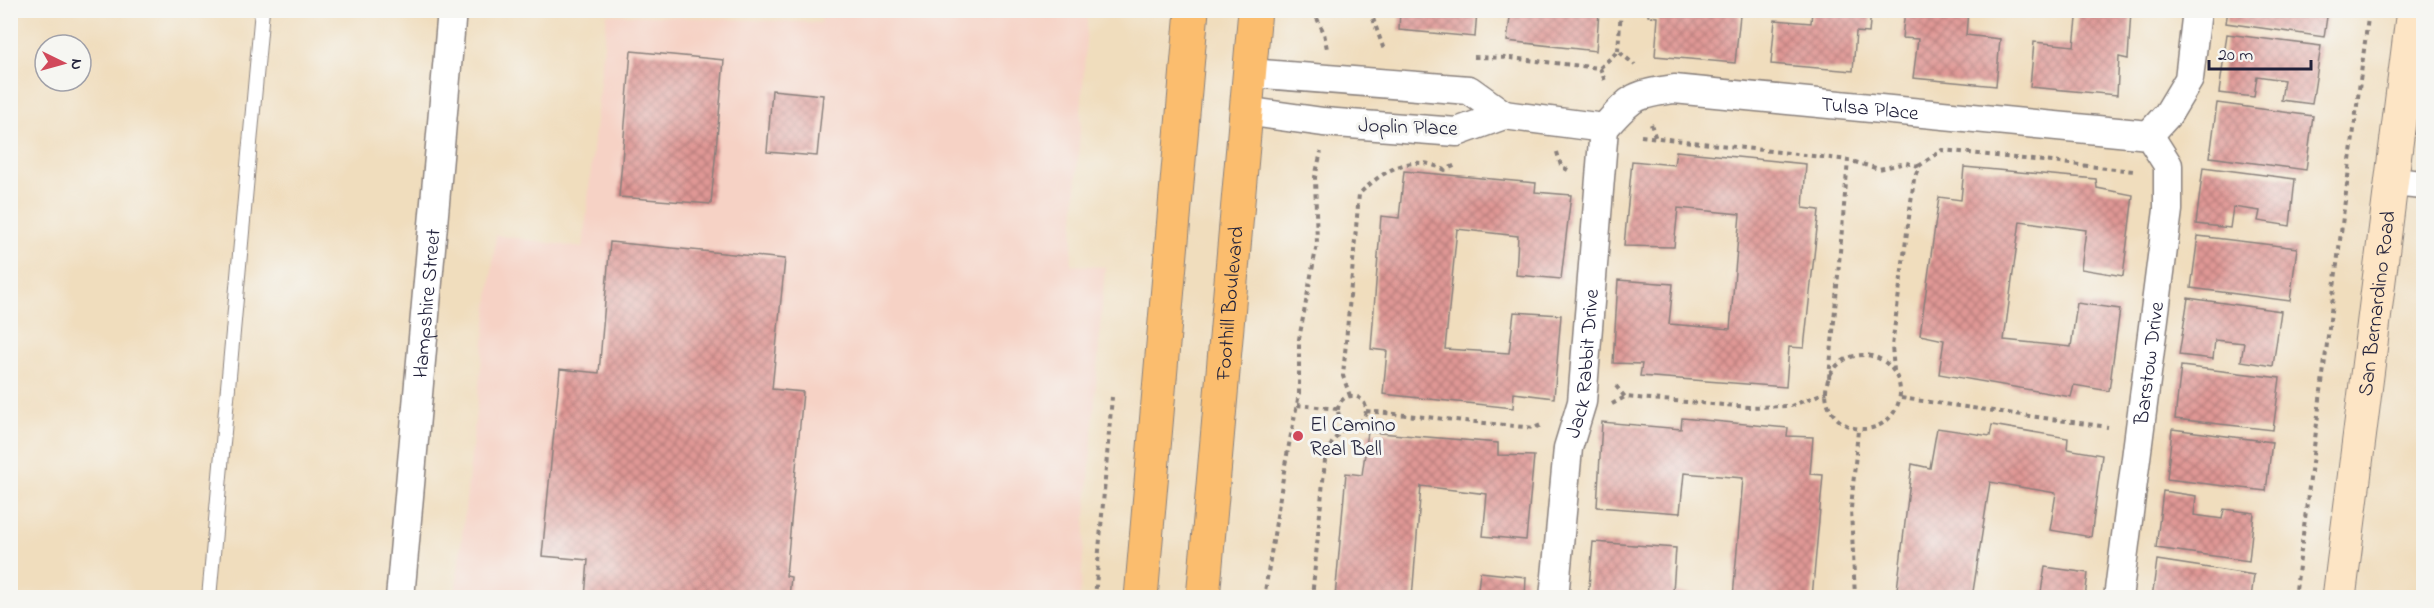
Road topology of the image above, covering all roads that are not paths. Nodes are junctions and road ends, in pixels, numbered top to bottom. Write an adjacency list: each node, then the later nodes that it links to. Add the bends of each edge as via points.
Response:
1 (262, 10): 16 (lane)
2 (452, 10): 17 (street, Hampshire Street)
3 (1192, 10): 18 (main road)
4 (1255, 10): 7 (main road, Foothill Boulevard)
5 (2197, 10): 13 (street, via 2189,79 2168,114)
6 (2413, 10): 14 (street, San Bernardino Road)
7 (1249, 73): 8 (street); 9 (main road, Foothill Boulevard)
8 (1408, 86): 10 (street, via 1469,90); 11 (street)
9 (1245, 111): 11 (street, Joplin Place); 19 (main road, Foothill Boulevard)
10 (1504, 115): 11 (street, Joplin Place, via 1457,132); 12 (street, Joplin Place)
11 (1404, 128)
12 (1604, 128): 13 (street, Tulsa Place, via 1627,103 1642,94 1674,89); 20 (street, Jack Rabbit Drive, via 1582,402 1568,448)
13 (2149, 135): 21 (street, Barstow Drive, via 2168,165 2168,210)
14 (2391, 182): 15 (street); 22 (street, San Bernardino Road)
15 (2424, 185)
16 (209, 597)
17 (400, 597)
18 (1141, 597)
19 (1203, 597)
20 (1554, 597)
21 (2118, 597)
22 (2339, 597)

